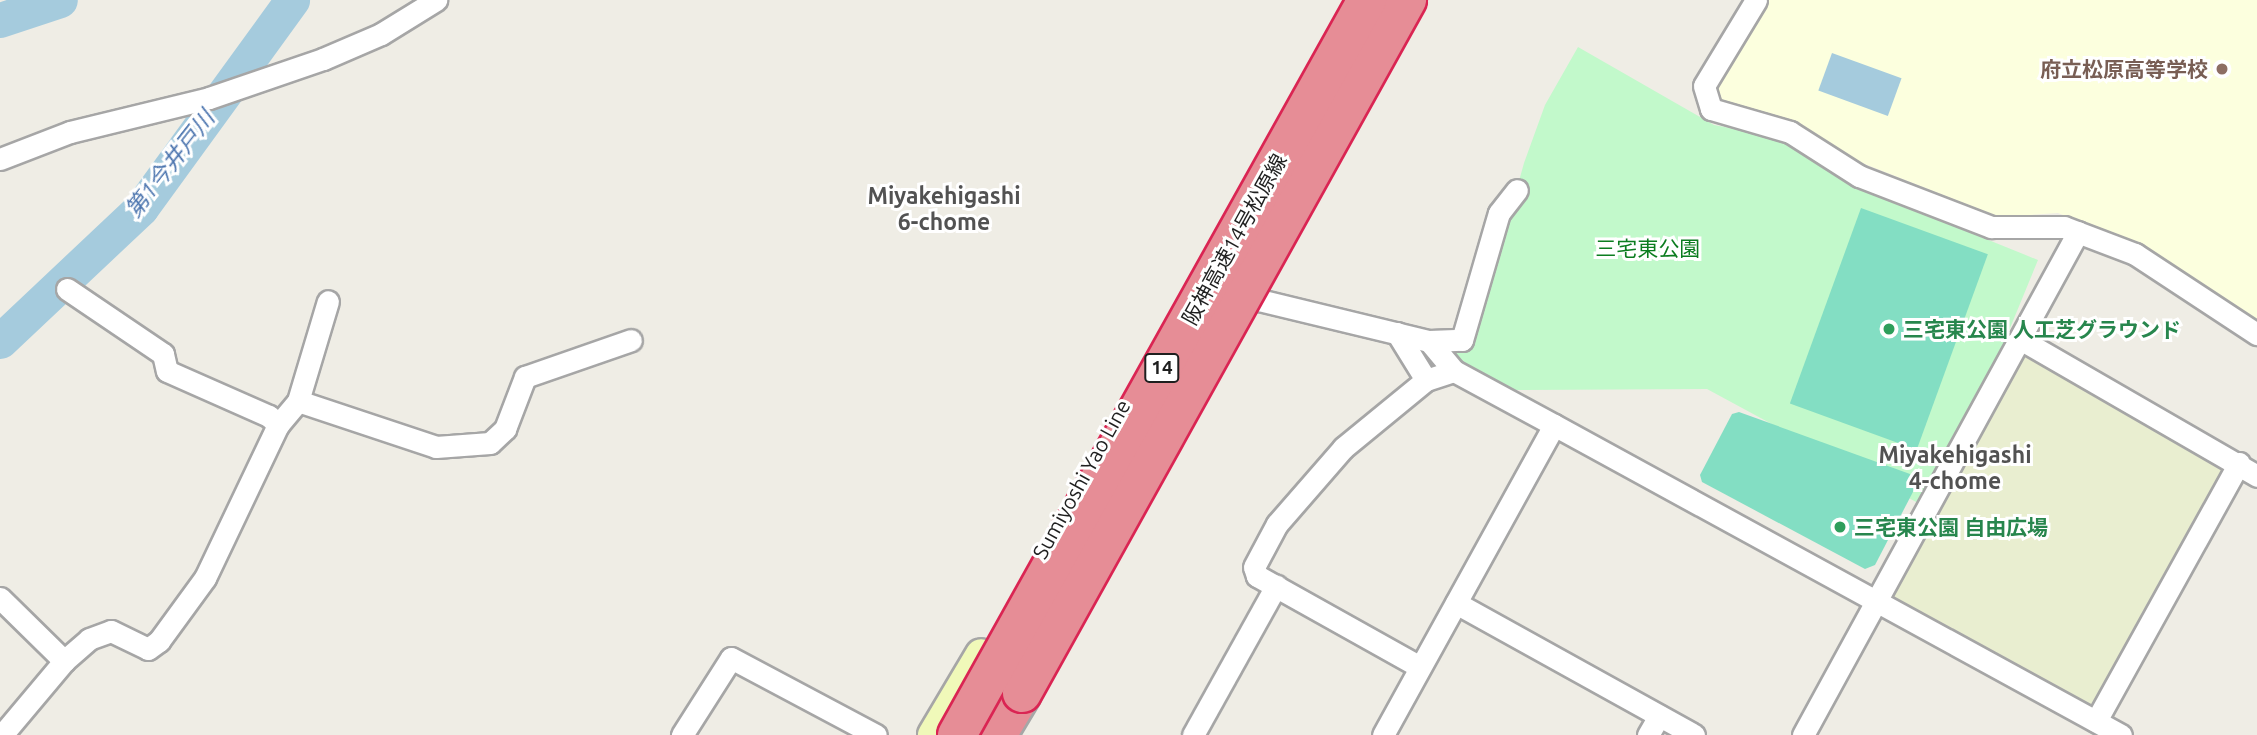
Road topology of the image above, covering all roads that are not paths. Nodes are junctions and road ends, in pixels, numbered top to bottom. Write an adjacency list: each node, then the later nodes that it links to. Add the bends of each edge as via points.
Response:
1 (436, 0): 7 (street, via 381,34 323,59 209,98 70,132)
2 (1348, 0): 10 (main road, Sumiyoshi Yao Line)
3 (1367, 0): 38 (highway, 阪神高速14号松原線 / 14, bridge)
4 (1407, 0): 39 (highway, 阪神高速14号松原線 / 14, bridge)
5 (1421, 0): 12 (main road)
6 (1756, 0): 9 (street, via 1704,86 1711,109 1790,132 1859,176 1991,227 2064,226)
7 (0, 159)
8 (1517, 190): 18 (street, via 1499,213 1468,342)
9 (2078, 232): 15 (street, via 2135,254); 16 (street)
10 (1199, 266): 12 (street); 37 (main road, Sumiyoshi Yao Line)
11 (67, 289): 22 (street, via 163,354 167,371 269,416)
12 (1259, 300): 14 (street); 40 (main road)
13 (328, 301): 21 (street)
14 (1397, 333): 18 (street); 20 (street)
15 (2257, 334)
16 (2020, 338): 24 (street); 29 (street)
17 (631, 340): 21 (street, via 526,377 505,429 490,443 436,447)
18 (1429, 341): 19 (street)
19 (1454, 371): 20 (street); 23 (street)
20 (1426, 380): 26 (street, via 1343,448 1277,524 1254,567 1257,576)
21 (298, 401): 22 (street)
22 (278, 425): 30 (street, via 205,578 159,642 148,649 111,631 89,639)
23 (1554, 425): 28 (street); 29 (street)
24 (2239, 463): 25 (street); 33 (street)
25 (2257, 475)
26 (1276, 586): 31 (street); 41 (street)
27 (0, 598): 30 (street)
28 (1455, 603): 31 (street); 32 (street)
29 (1875, 603): 33 (street); 45 (street)
30 (64, 661): 34 (street)
31 (1420, 667): 42 (street)
32 (1659, 716): 43 (street); 44 (street)
33 (2096, 721): 46 (street)
34 (2, 735)
35 (682, 735): 36 (street, via 731,658)
36 (876, 735)
37 (933, 735)
38 (957, 735)
39 (998, 735)
40 (1013, 735)
41 (1193, 735)
42 (1383, 735)
43 (1648, 735)
44 (1694, 735)
45 (1803, 735)
46 (2121, 735)

